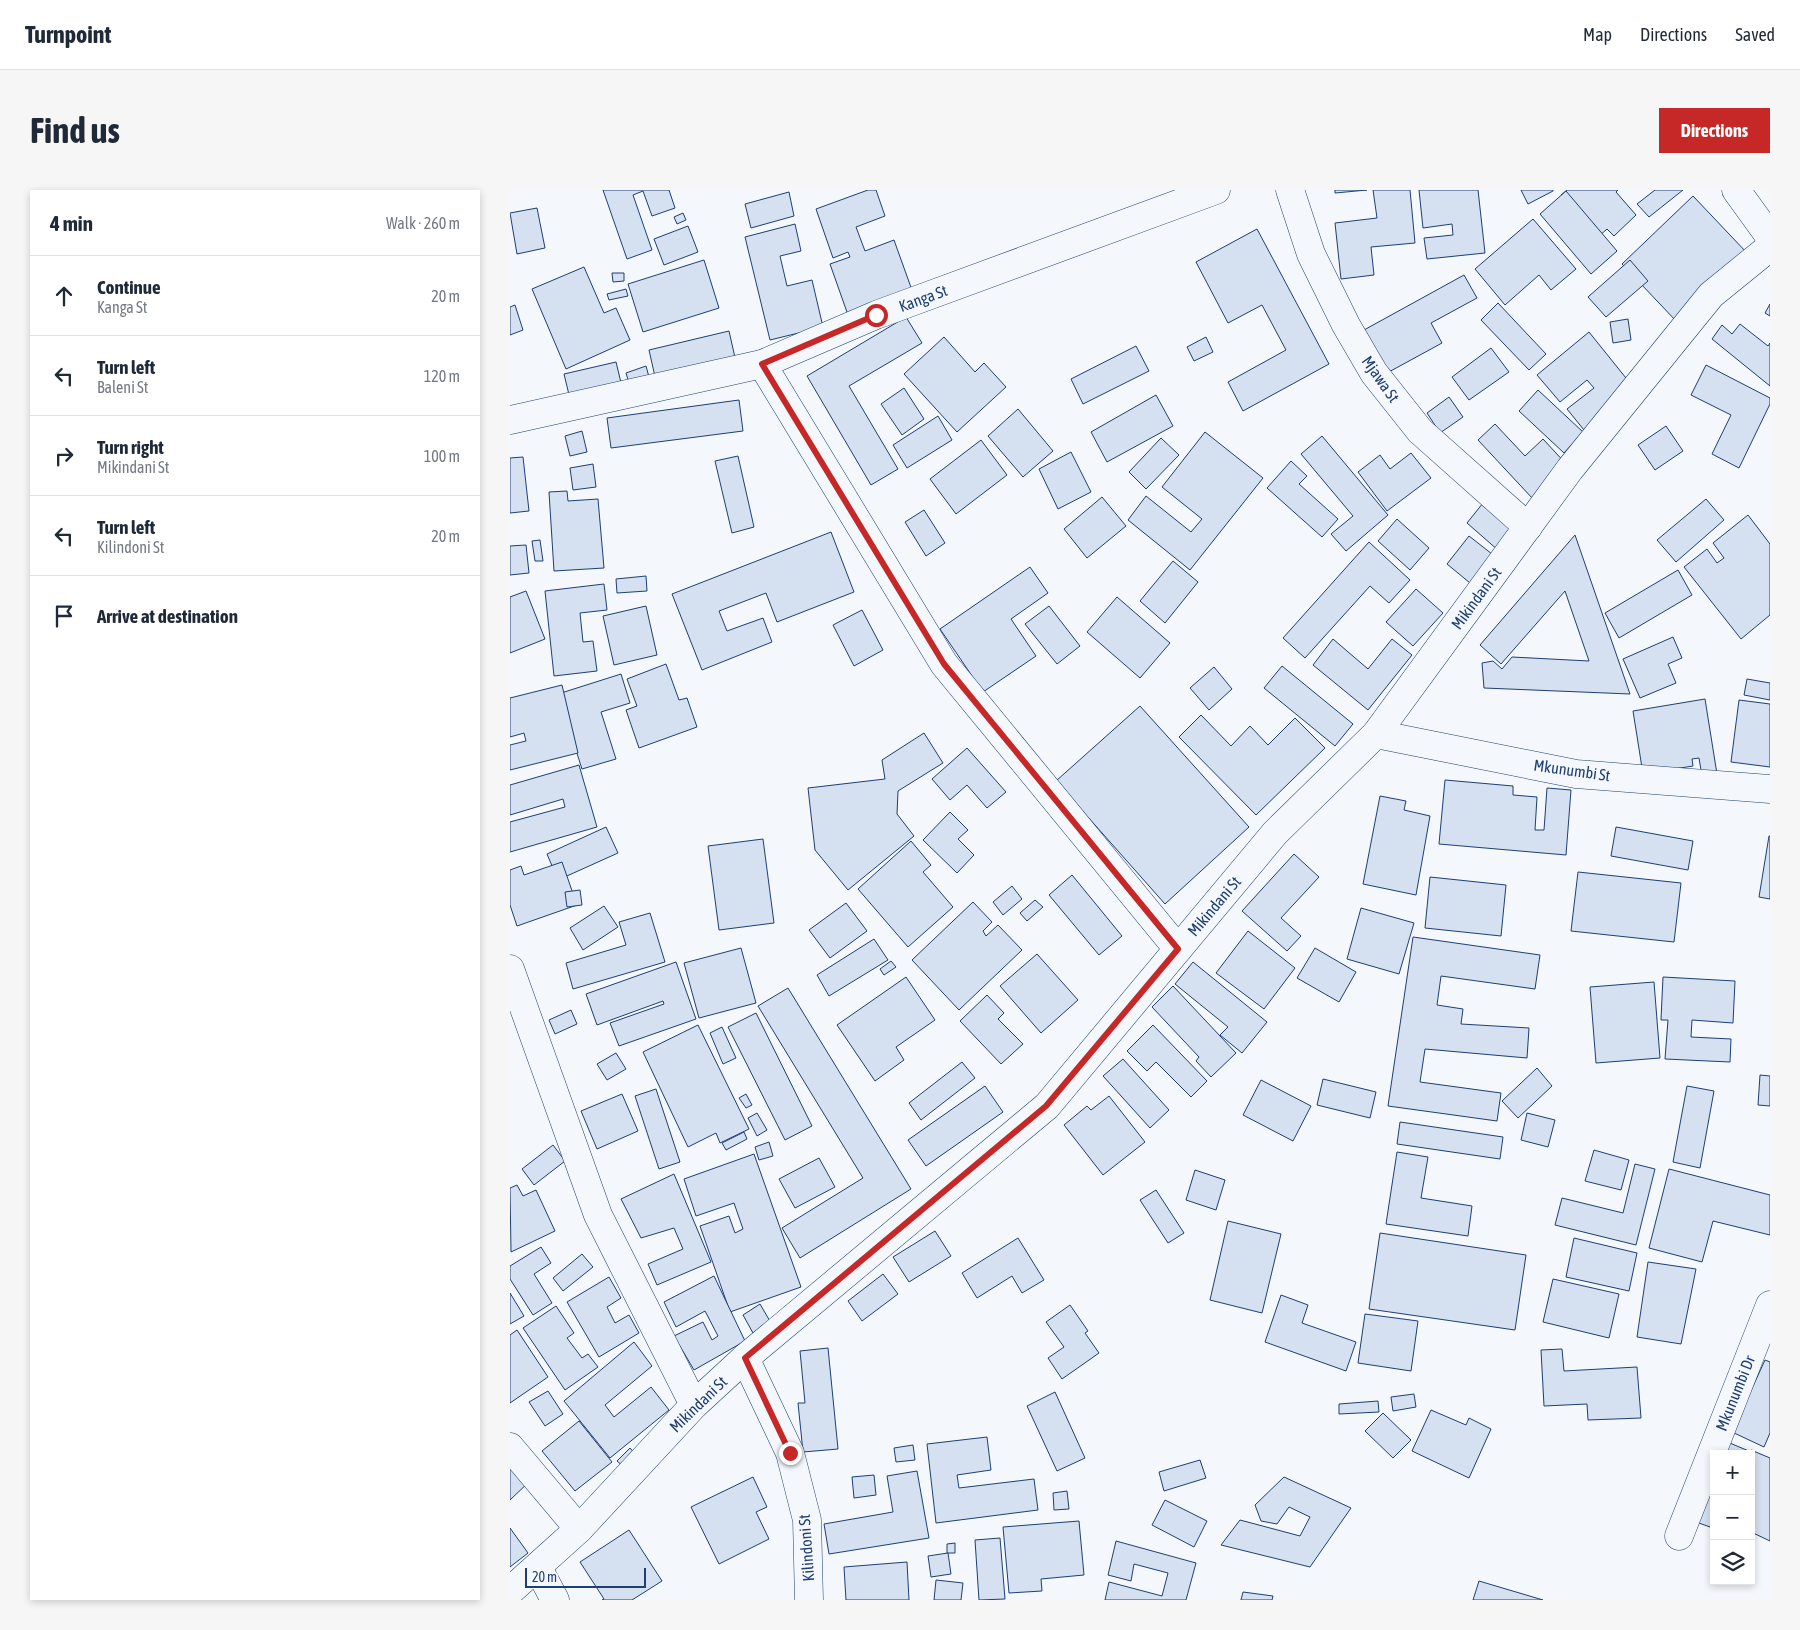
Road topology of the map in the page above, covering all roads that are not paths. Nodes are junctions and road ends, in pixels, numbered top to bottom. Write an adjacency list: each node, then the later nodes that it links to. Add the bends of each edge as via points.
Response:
1 (1216, 190): 6 (street, Kanga St, via 876,315)
2 (1290, 190): 8 (street, Mjawa St, via 1311,254 1374,373 1420,431)
3 (1736, 190): 4 (street)
4 (1770, 237)
5 (1770, 246): 8 (street, Mikindani St, via 1711,295 1570,469)
6 (762, 364): 7 (street, Kanga St); 11 (street, via 944,664)
7 (510, 420)
8 (1528, 527): 9 (street, Mikindani St)
9 (1376, 734): 10 (street, Mkunumbi St, via 1576,774); 11 (street, Mikindani St, via 1275,833)
10 (1770, 789)
11 (1178, 949): 14 (street, Mikindani St, via 1046,1106)
12 (510, 969): 15 (street, via 598,1215)
13 (1770, 1305): 18 (street, Mkunumbi Dr)
14 (745, 1358): 15 (street, Mikindani St); 22 (street, Kilindoni St, via 790,1453 807,1520)
15 (694, 1405): 17 (street, Mikindani St)
16 (510, 1447): 17 (street)
17 (579, 1529): 19 (street, Mikindani St)
18 (1679, 1536)
19 (538, 1568): 20 (street, Mikindani St); 21 (street)
20 (510, 1591)
21 (555, 1600)
22 (809, 1600)

